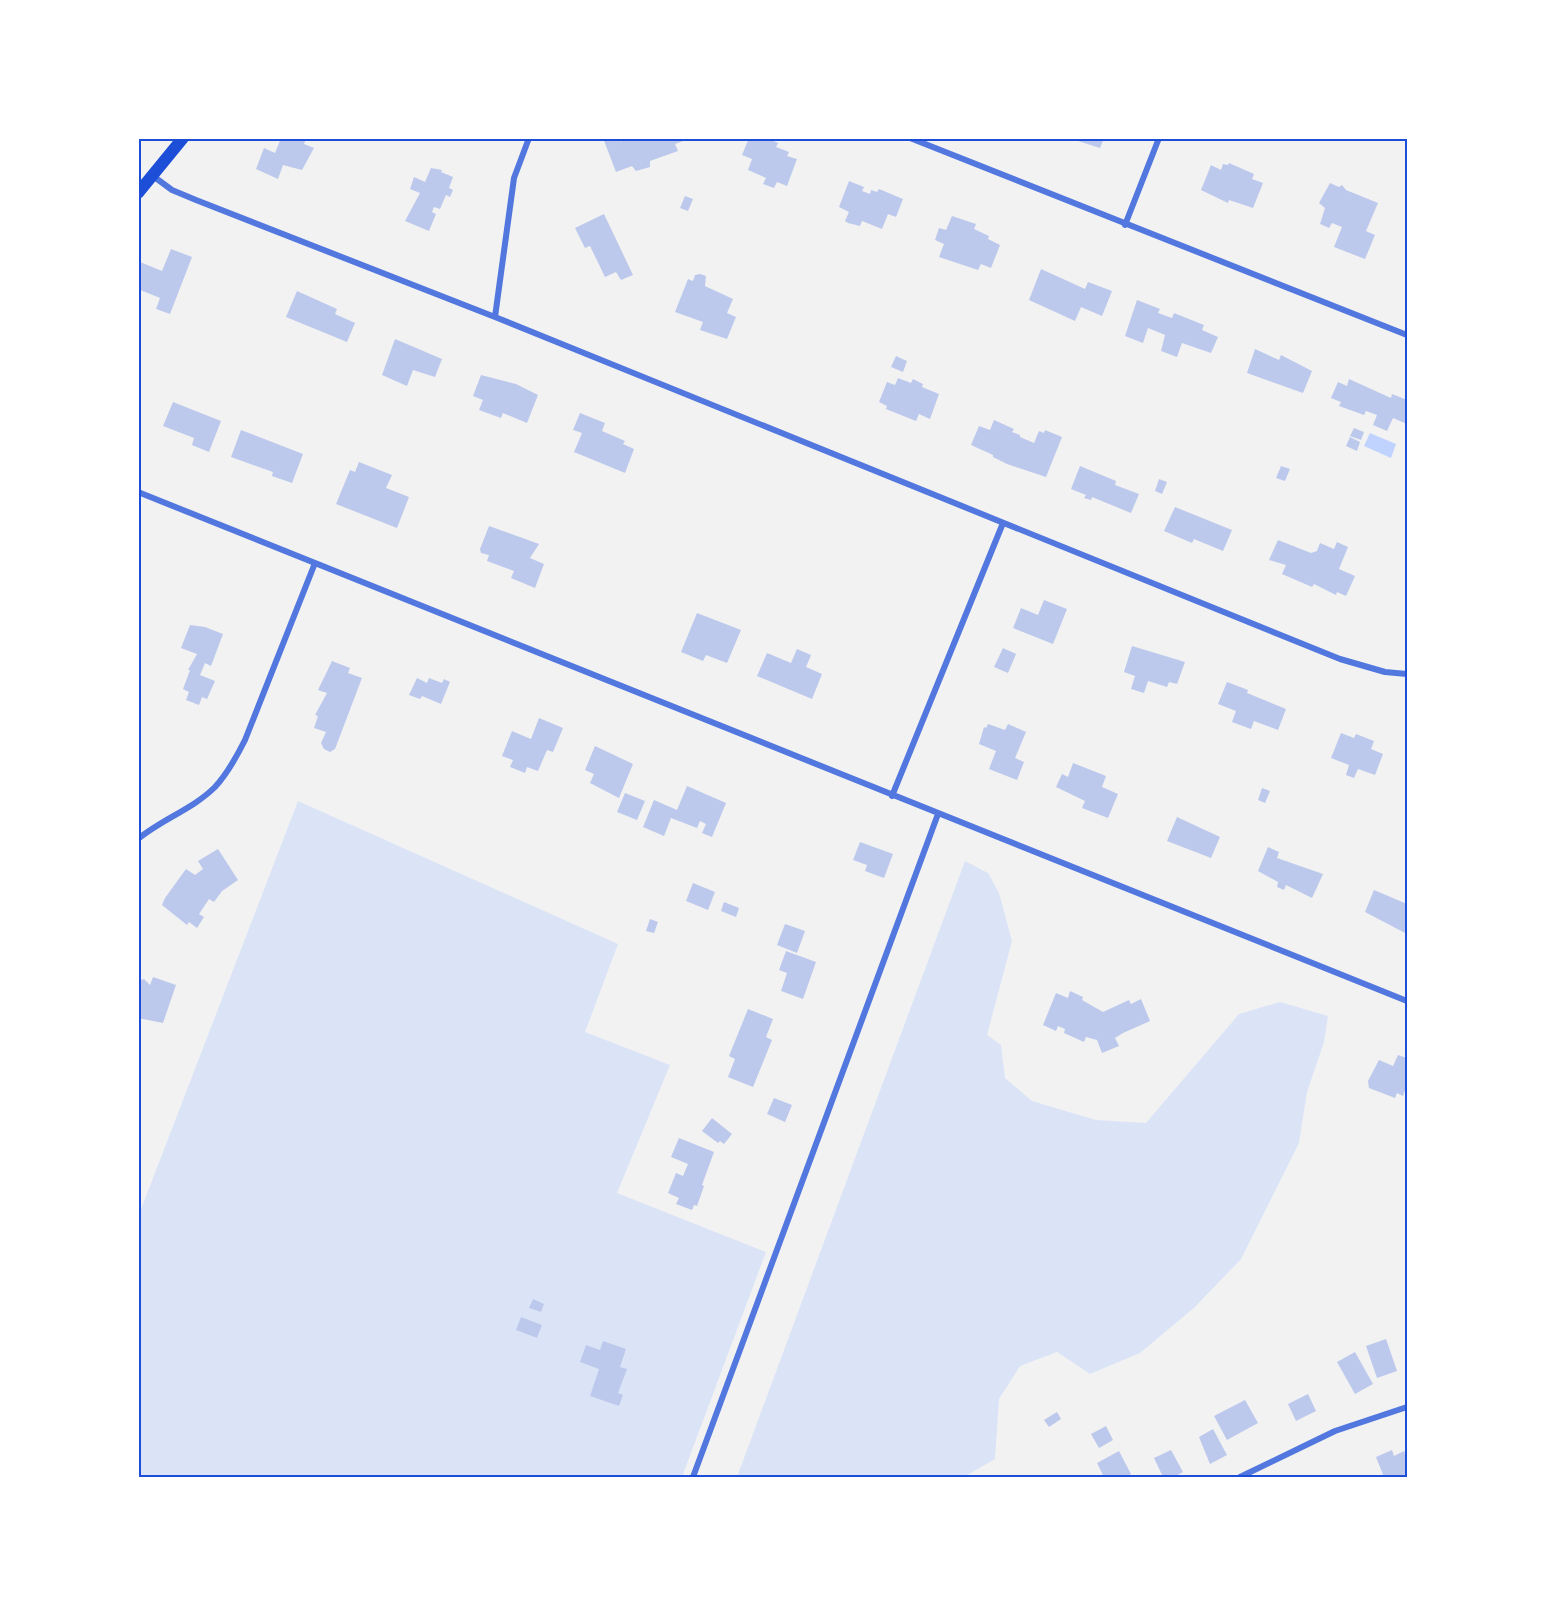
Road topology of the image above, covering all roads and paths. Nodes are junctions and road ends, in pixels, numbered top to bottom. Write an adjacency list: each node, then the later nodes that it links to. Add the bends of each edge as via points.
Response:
1 (183, 138): 5 (main road)
2 (529, 138): 8 (street, via 514,178)
3 (910, 138): 7 (street)
4 (1159, 138): 7 (street)
5 (152, 175): 6 (main road); 8 (street, via 196,201)
6 (138, 193)
7 (1125, 225): 9 (street)
8 (495, 317): 11 (street)
9 (1407, 335)
10 (138, 492): 12 (street)
11 (1003, 523): 13 (street, via 1340,659); 14 (street)
12 (315, 564): 14 (street); 16 (street, via 231,767 200,799)
13 (1407, 674)
14 (892, 796): 15 (street)
15 (938, 814): 17 (street); 19 (street)
16 (138, 838)
17 (1407, 1001)
18 (1407, 1407): 20 (street, via 1335,1431)
19 (693, 1477)
20 (1240, 1477)

